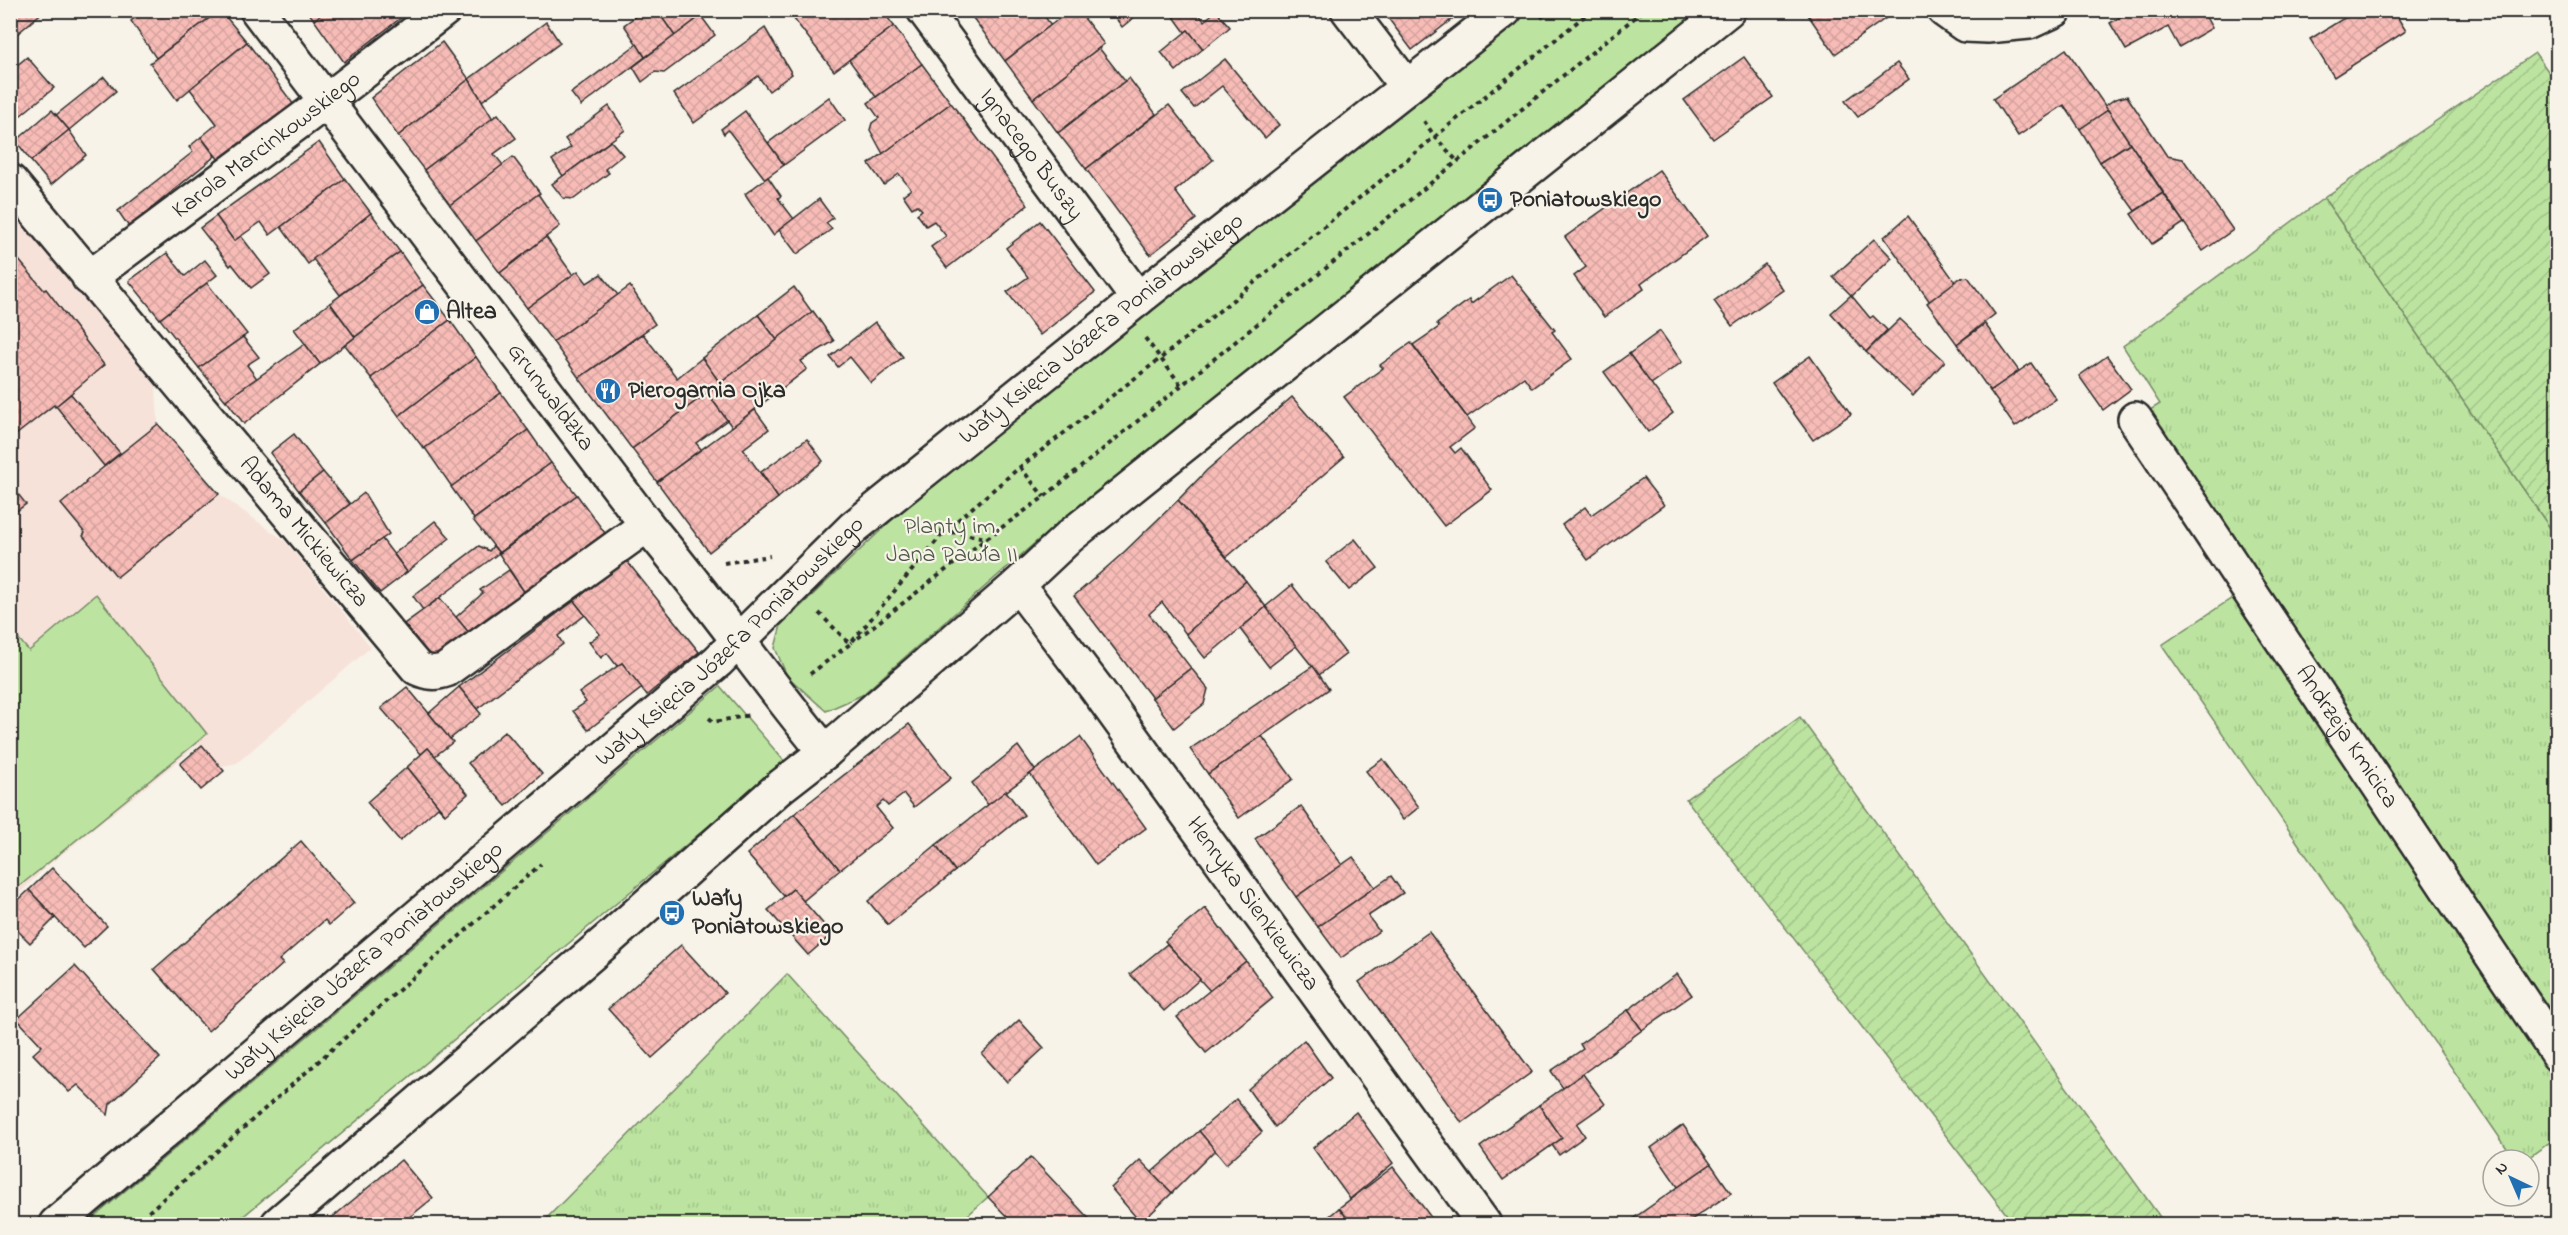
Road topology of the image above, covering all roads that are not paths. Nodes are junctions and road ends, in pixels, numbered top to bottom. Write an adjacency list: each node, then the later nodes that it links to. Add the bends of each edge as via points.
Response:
1 (256, 10): 10 (street, Grunwaldzka)
2 (444, 10): 10 (street, Karola Marcinkowskiego)
3 (924, 10): 13 (street, Ignacego Buszy)
4 (1348, 10): 9 (street)
5 (1506, 10): 9 (street, Wały Księcia Józefa Poniatowskiego)
6 (1728, 10): 16 (street, via 1070,536)
7 (1944, 10): 8 (street, via 1965,25 1987,26 2028,22)
8 (2055, 10)
9 (1414, 101): 13 (street, Wały Księcia Józefa Poniatowskiego)
10 (326, 102): 12 (street, Karola Marcinkowskiego); 15 (street, Grunwaldzka)
11 (10, 181): 12 (street, Adama Mickiewicza)
12 (89, 278): 15 (street, Adama Mickiewicza, via 417,668 427,673 446,670)
13 (1138, 299): 17 (street, Wały Księcia Józefa Poniatowskiego, via 854,527)
14 (2135, 419): 19 (street, Andrzeja Kmicica)
15 (647, 525): 17 (street, Grunwaldzka)
16 (1017, 585): 18 (street); 22 (street, Henryka Sienkiewicza, via 1096,688)
17 (739, 643): 18 (street, Grunwaldzka); 20 (street, Wały Księcia Józefa Poniatowskiego)
18 (825, 752): 21 (street)
19 (2558, 1055)
20 (56, 1224)
21 (278, 1224)
22 (1484, 1224)

